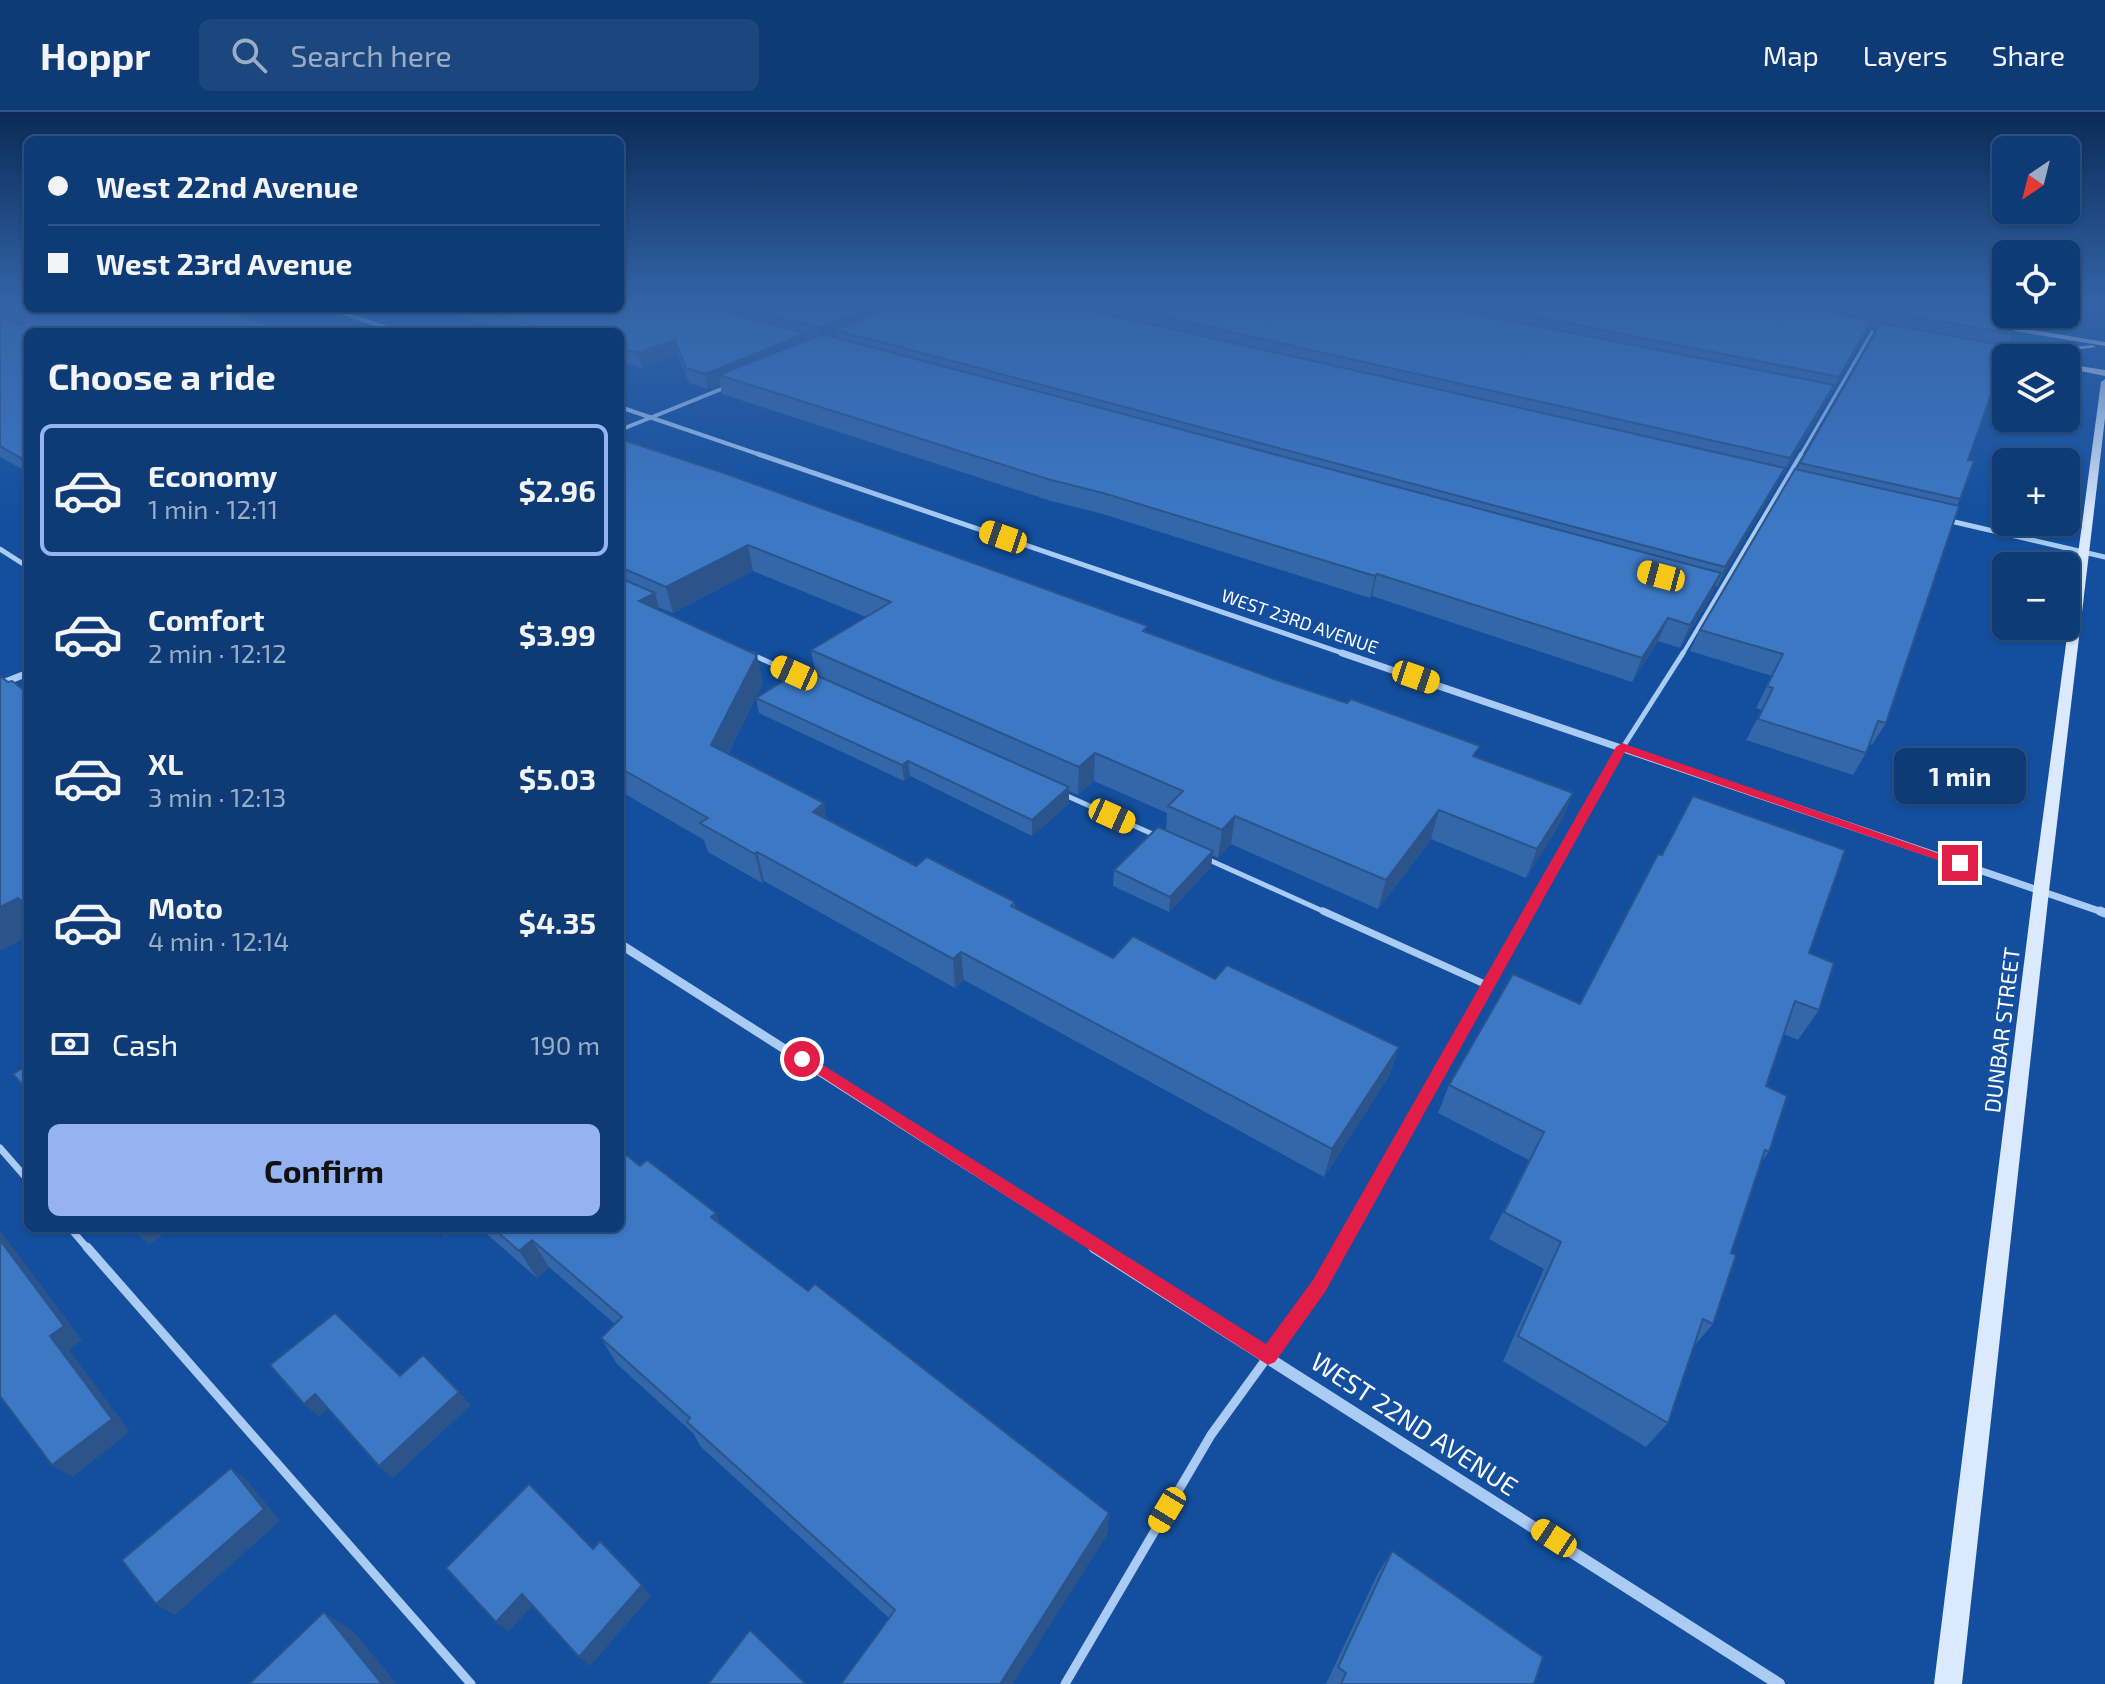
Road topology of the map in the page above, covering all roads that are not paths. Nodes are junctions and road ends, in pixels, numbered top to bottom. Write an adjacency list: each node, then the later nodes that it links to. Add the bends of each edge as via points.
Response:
1 (1847, 375): 8 (lane)
2 (2105, 382): 12 (main road, DUNBAR STREET)
3 (730, 385): 5 (street)
4 (624, 408): 5 (street, WEST 23RD AVENUE)
5 (650, 418): 6 (street); 21 (street, WEST 23RD AVENUE)
6 (624, 428)
7 (1769, 479): 8 (street)
8 (1785, 482): 9 (street); 16 (lane)
9 (1800, 486)
10 (1935, 518): 12 (street)
11 (0, 549): 14 (street)
12 (2083, 552): 13 (street); 25 (main road, DUNBAR STREET)
13 (2105, 557)
14 (24, 564)
15 (1706, 589): 16 (lane)
16 (1721, 593): 21 (lane)
17 (736, 647): 19 (lane)
18 (24, 675): 20 (street)
19 (808, 680)
20 (0, 684)
21 (1622, 747): 25 (street, WEST 23RD AVENUE); 28 (lane)
22 (1054, 790): 23 (lane)
23 (1170, 842)
24 (1199, 855): 28 (lane)
25 (2041, 891): 26 (street, WEST 23RD AVENUE); 36 (main road, DUNBAR STREET)
26 (2105, 913)
27 (624, 947): 32 (street, WEST 22ND AVENUE)
28 (1489, 986): 32 (lane, via 1319,1286)
29 (0, 1148): 30 (lane)
30 (24, 1175)
31 (74, 1232): 33 (lane)
32 (1268, 1356): 34 (lane, via 1211,1435); 35 (street, WEST 22ND AVENUE)
33 (471, 1684)
34 (1065, 1684)
35 (1779, 1684)
36 (1948, 1684)

